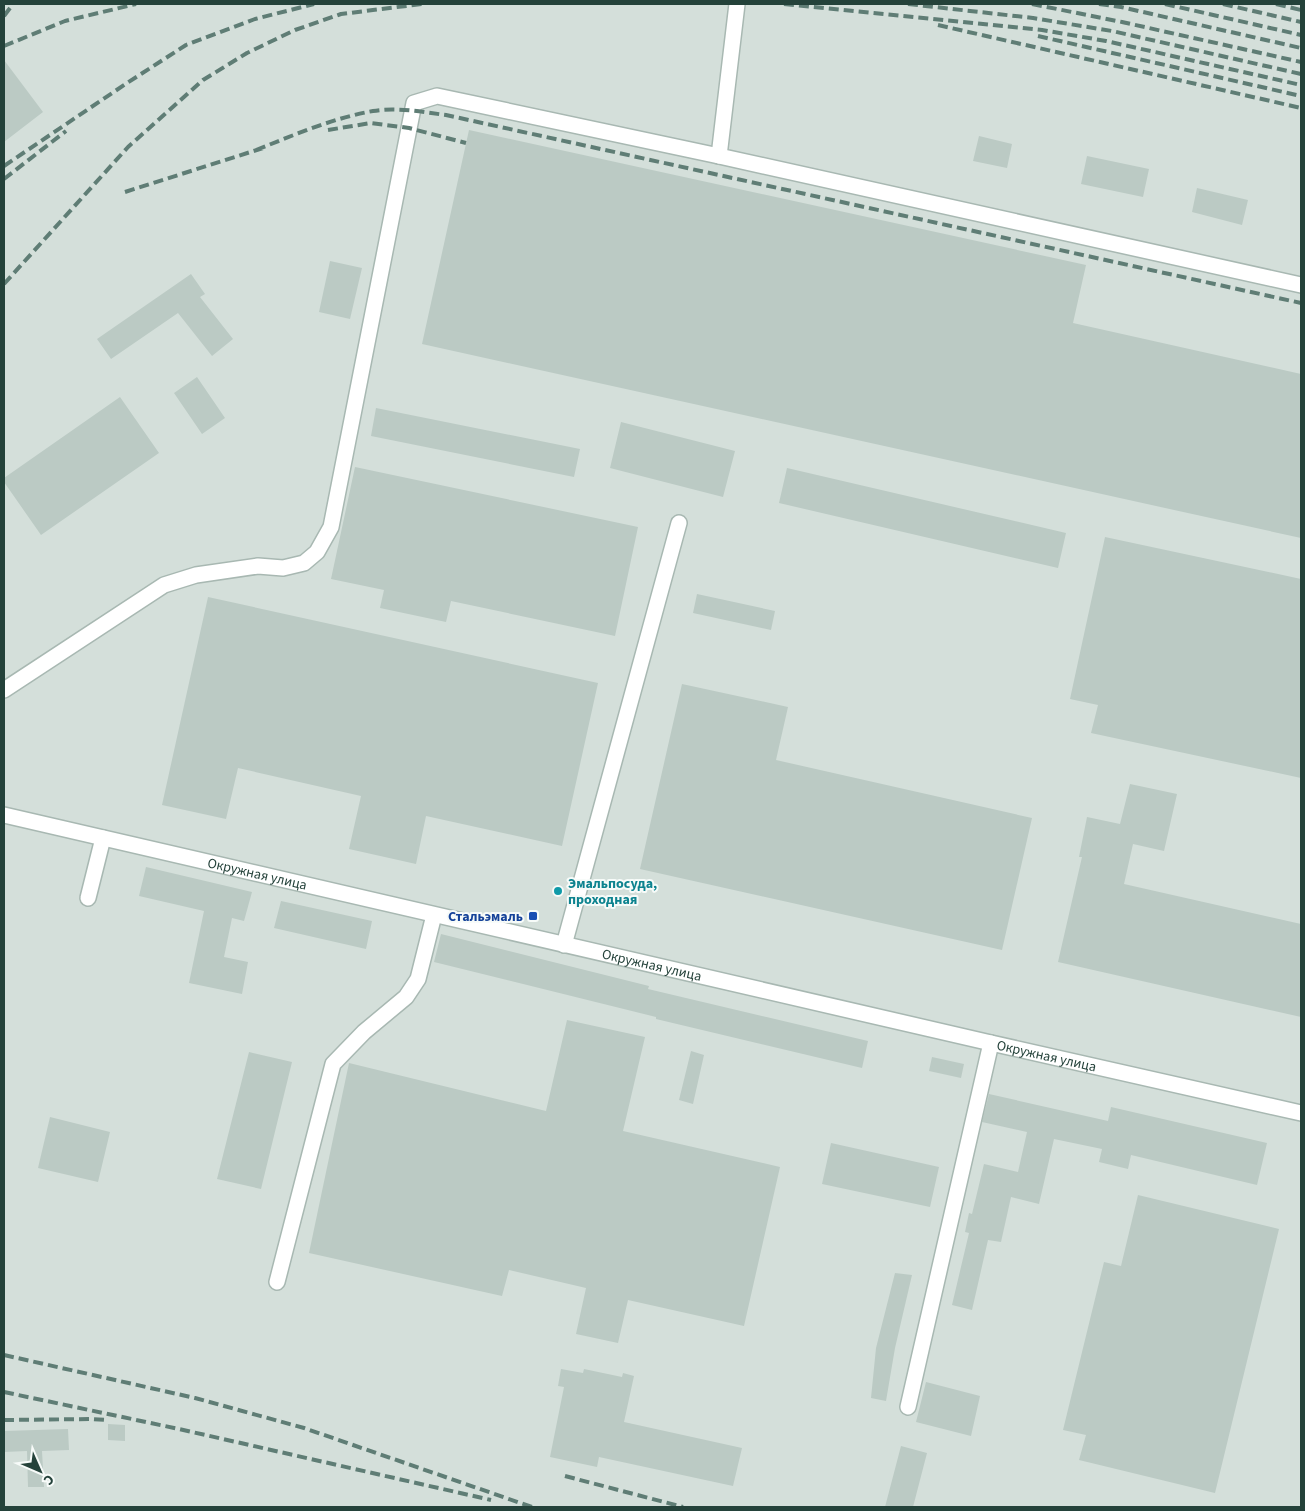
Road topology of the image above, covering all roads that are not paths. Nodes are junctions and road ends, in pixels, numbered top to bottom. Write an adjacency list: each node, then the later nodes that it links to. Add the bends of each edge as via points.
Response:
1 (737, 4): 2 (street)
2 (719, 156): 3 (street); 5 (street, via 437,96 414,103 331,527 317,552 304,563 283,568 258,566 196,575 164,585)
3 (1301, 286)
4 (679, 523): 10 (street)
5 (4, 690)
6 (4, 815): 7 (street, Окружная улица)
7 (103, 838): 8 (street); 9 (street, Окружная улица)
8 (88, 898)
9 (434, 915): 10 (street, Окружная улица); 13 (street, via 418,979 406,998 364,1032 334,1064)
10 (564, 945): 11 (street, Окружная улица)
11 (991, 1043): 12 (street, Окружная улица); 14 (street)
12 (1301, 1113)
13 (277, 1282)
14 (908, 1407)

